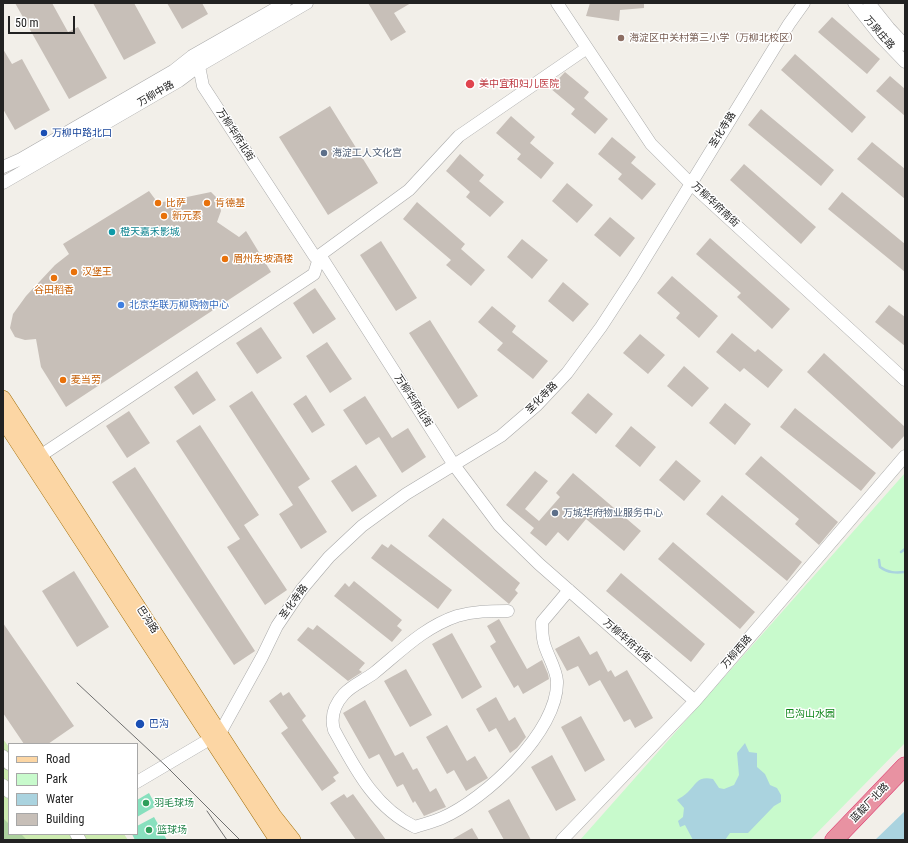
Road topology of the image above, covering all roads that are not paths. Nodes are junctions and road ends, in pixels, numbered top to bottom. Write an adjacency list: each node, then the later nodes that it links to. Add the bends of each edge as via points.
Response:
1 (284, 3): 9 (street, 万柳中路)
2 (307, 3): 11 (street, 万柳中路)
3 (557, 3): 8 (street, 万柳华府南街)
4 (804, 3): 14 (street, 圣化寺路)
5 (854, 3): 10 (street, 万泉庄路)
6 (869, 3): 7 (street, 万泉庄路)
7 (905, 45)
8 (587, 48): 14 (street, 万柳华府南街, via 651,144); 15 (street, via 459,136 409,190)
9 (192, 56): 11 (street, 万柳华府北街); 12 (street, 万柳中路, via 173,71)
10 (905, 62)
11 (199, 66): 13 (street, 万柳中路, via 179,81); 15 (street, 万柳华府北街, via 203,86 314,257)
12 (3, 168)
13 (3, 183)
14 (690, 183): 16 (street, 万柳华府南街); 21 (street, 圣化寺路, via 629,284 567,373 537,405 501,436)
15 (320, 256): 19 (street, via 314,274); 21 (street, 万柳华府北街)
16 (905, 380)
17 (3, 398): 19 (main road, 巴沟路)
18 (3, 420): 25 (main road, 巴沟路)
19 (40, 456): 25 (main road, 巴沟路)
20 (905, 456): 24 (street, 万柳西路)
21 (454, 465): 22 (street, 万柳华府北街, via 499,525); 25 (street, 圣化寺路, via 400,498 362,526 329,557 302,589 277,626 262,657)
22 (569, 590): 23 (street, via 542,622 543,641 557,680 551,710 538,735 504,775 478,796 442,818 416,827 399,819 369,788 334,730 334,710 344,693 374,673 423,633 456,617 481,611); 24 (street, 万柳华府北街)
23 (508, 612)
24 (695, 701): 30 (street, 万柳西路)
25 (215, 736): 27 (street); 28 (main road, 巴沟路); 29 (main road, 巴沟路)
26 (905, 766): 31 (highway, 蓝靛厂北路)
27 (138, 781)
28 (277, 840)
29 (293, 840)
30 (562, 840)
31 (834, 840)

